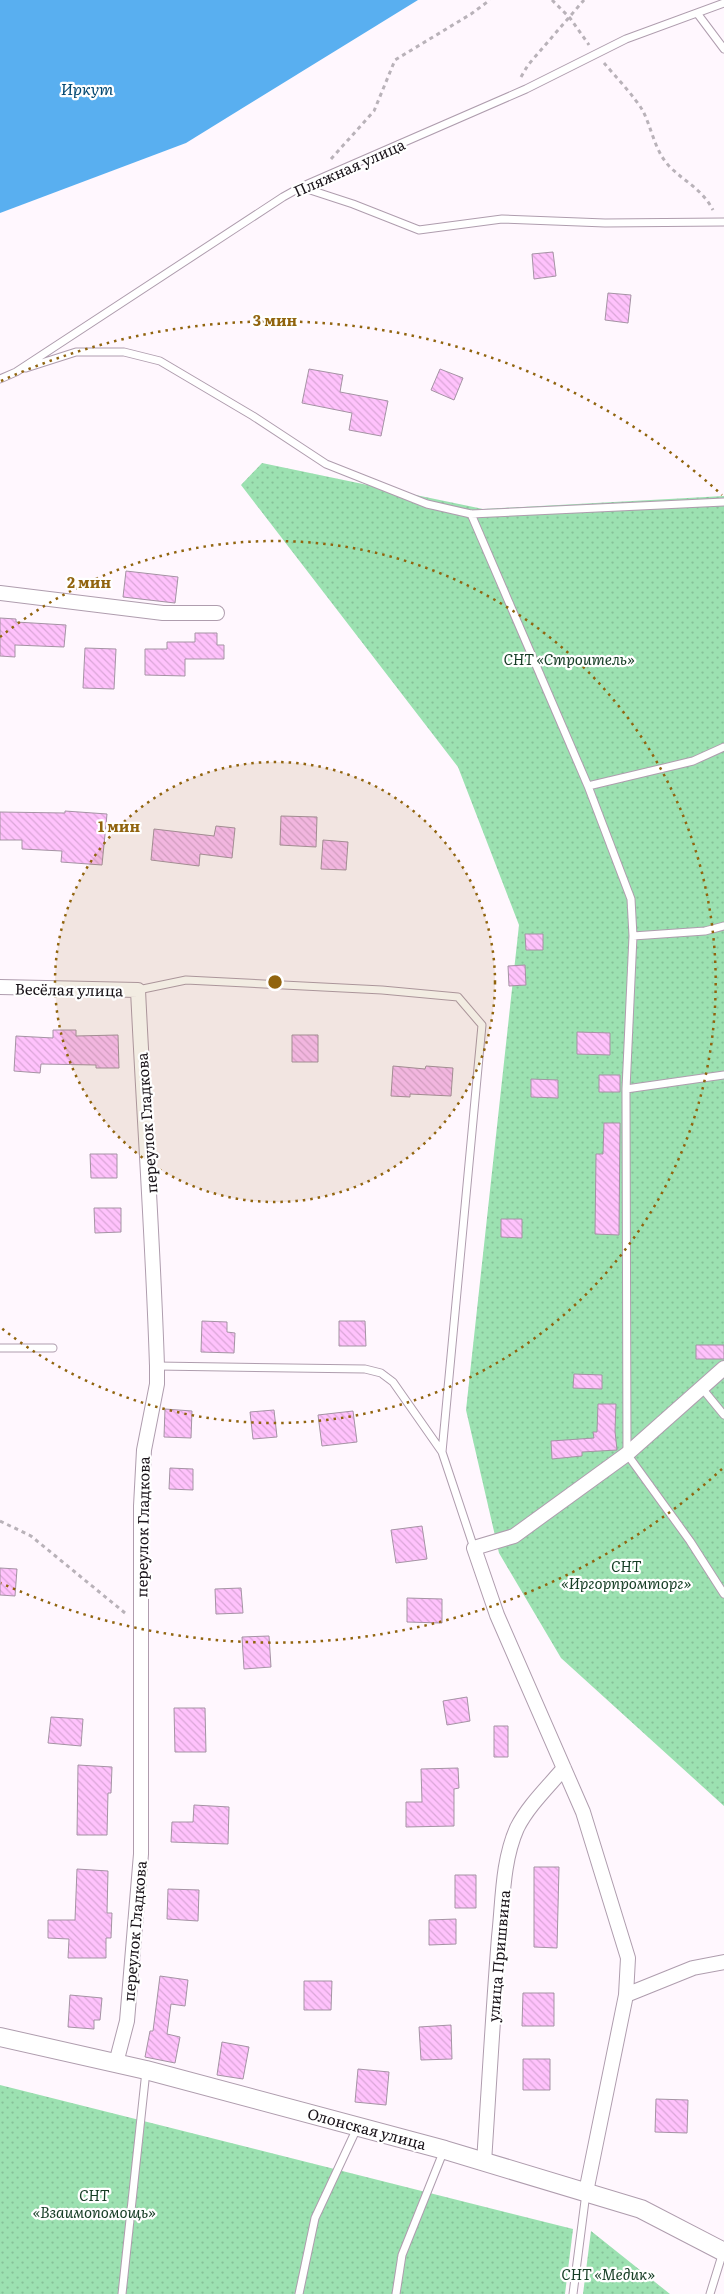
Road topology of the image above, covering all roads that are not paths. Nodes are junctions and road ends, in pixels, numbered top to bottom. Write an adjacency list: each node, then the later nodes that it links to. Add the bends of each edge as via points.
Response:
1 (724, 3): 2 (lane, Пляжная улица)
2 (697, 13): 3 (lane); 4 (lane, Пляжная улица, via 626,39 509,97)
3 (724, 49)
4 (301, 187): 5 (lane, via 419,230 502,219); 6 (lane, Пляжная улица)
5 (721, 222)
6 (16, 372): 7 (lane, Пляжная улица); 9 (lane, via 76,352 124,352 160,361 326,464 427,504)
7 (0, 379)
8 (724, 502): 9 (lane)
9 (471, 514): 13 (lane)
10 (0, 593): 11 (street, via 163,613)
11 (217, 613)
12 (724, 747): 13 (lane, via 693,761)
13 (588, 786): 15 (lane, via 631,899)
14 (724, 926): 15 (lane, via 705,931)
15 (633, 936): 19 (lane)
16 (0, 987): 17 (street, Весёлая улица)
17 (138, 990): 22 (street, переулок Гладкова); 26 (lane, via 186,980 458,997 482,1026)
18 (724, 1075): 19 (lane)
19 (626, 1089): 27 (lane)
20 (0, 1348): 21 (lane)
21 (52, 1348)
22 (158, 1366): 26 (lane, via 365,1369 381,1373 393,1382); 34 (street, переулок Гладкова, via 144,1450 141,1506 140,1854 127,2020)
23 (724, 1368): 24 (street)
24 (702, 1387): 25 (lane); 27 (street)
25 (724, 1416)
26 (442, 1452): 28 (lane)
27 (627, 1454): 28 (street, via 514,1536); 29 (lane)
28 (474, 1548): 30 (street, via 496,1615)
29 (724, 1594)
30 (564, 1768): 32 (street, via 583,1812 621,1932 628,1958); 38 (street, улица Пришвина, via 517,1828 504,1878)
31 (724, 1962): 32 (street, via 693,1968)
32 (626, 1995): 39 (street)
33 (0, 2037): 34 (street, Олонская улица)
34 (116, 2063): 35 (street, Олонская улица)
35 (146, 2070): 36 (street, Олонская улица); 41 (lane)
36 (358, 2125): 37 (street, Олонская улица); 42 (lane, via 315,2218)
37 (445, 2150): 38 (street, Олонская улица); 43 (lane, via 402,2255)
38 (484, 2162): 39 (street, Олонская улица)
39 (586, 2192): 40 (street, Олонская улица, via 641,2209); 44 (lane)
40 (723, 2252): 45 (lane)
41 (122, 2294)
42 (299, 2294)
43 (396, 2294)
44 (573, 2294)
45 (710, 2294)

